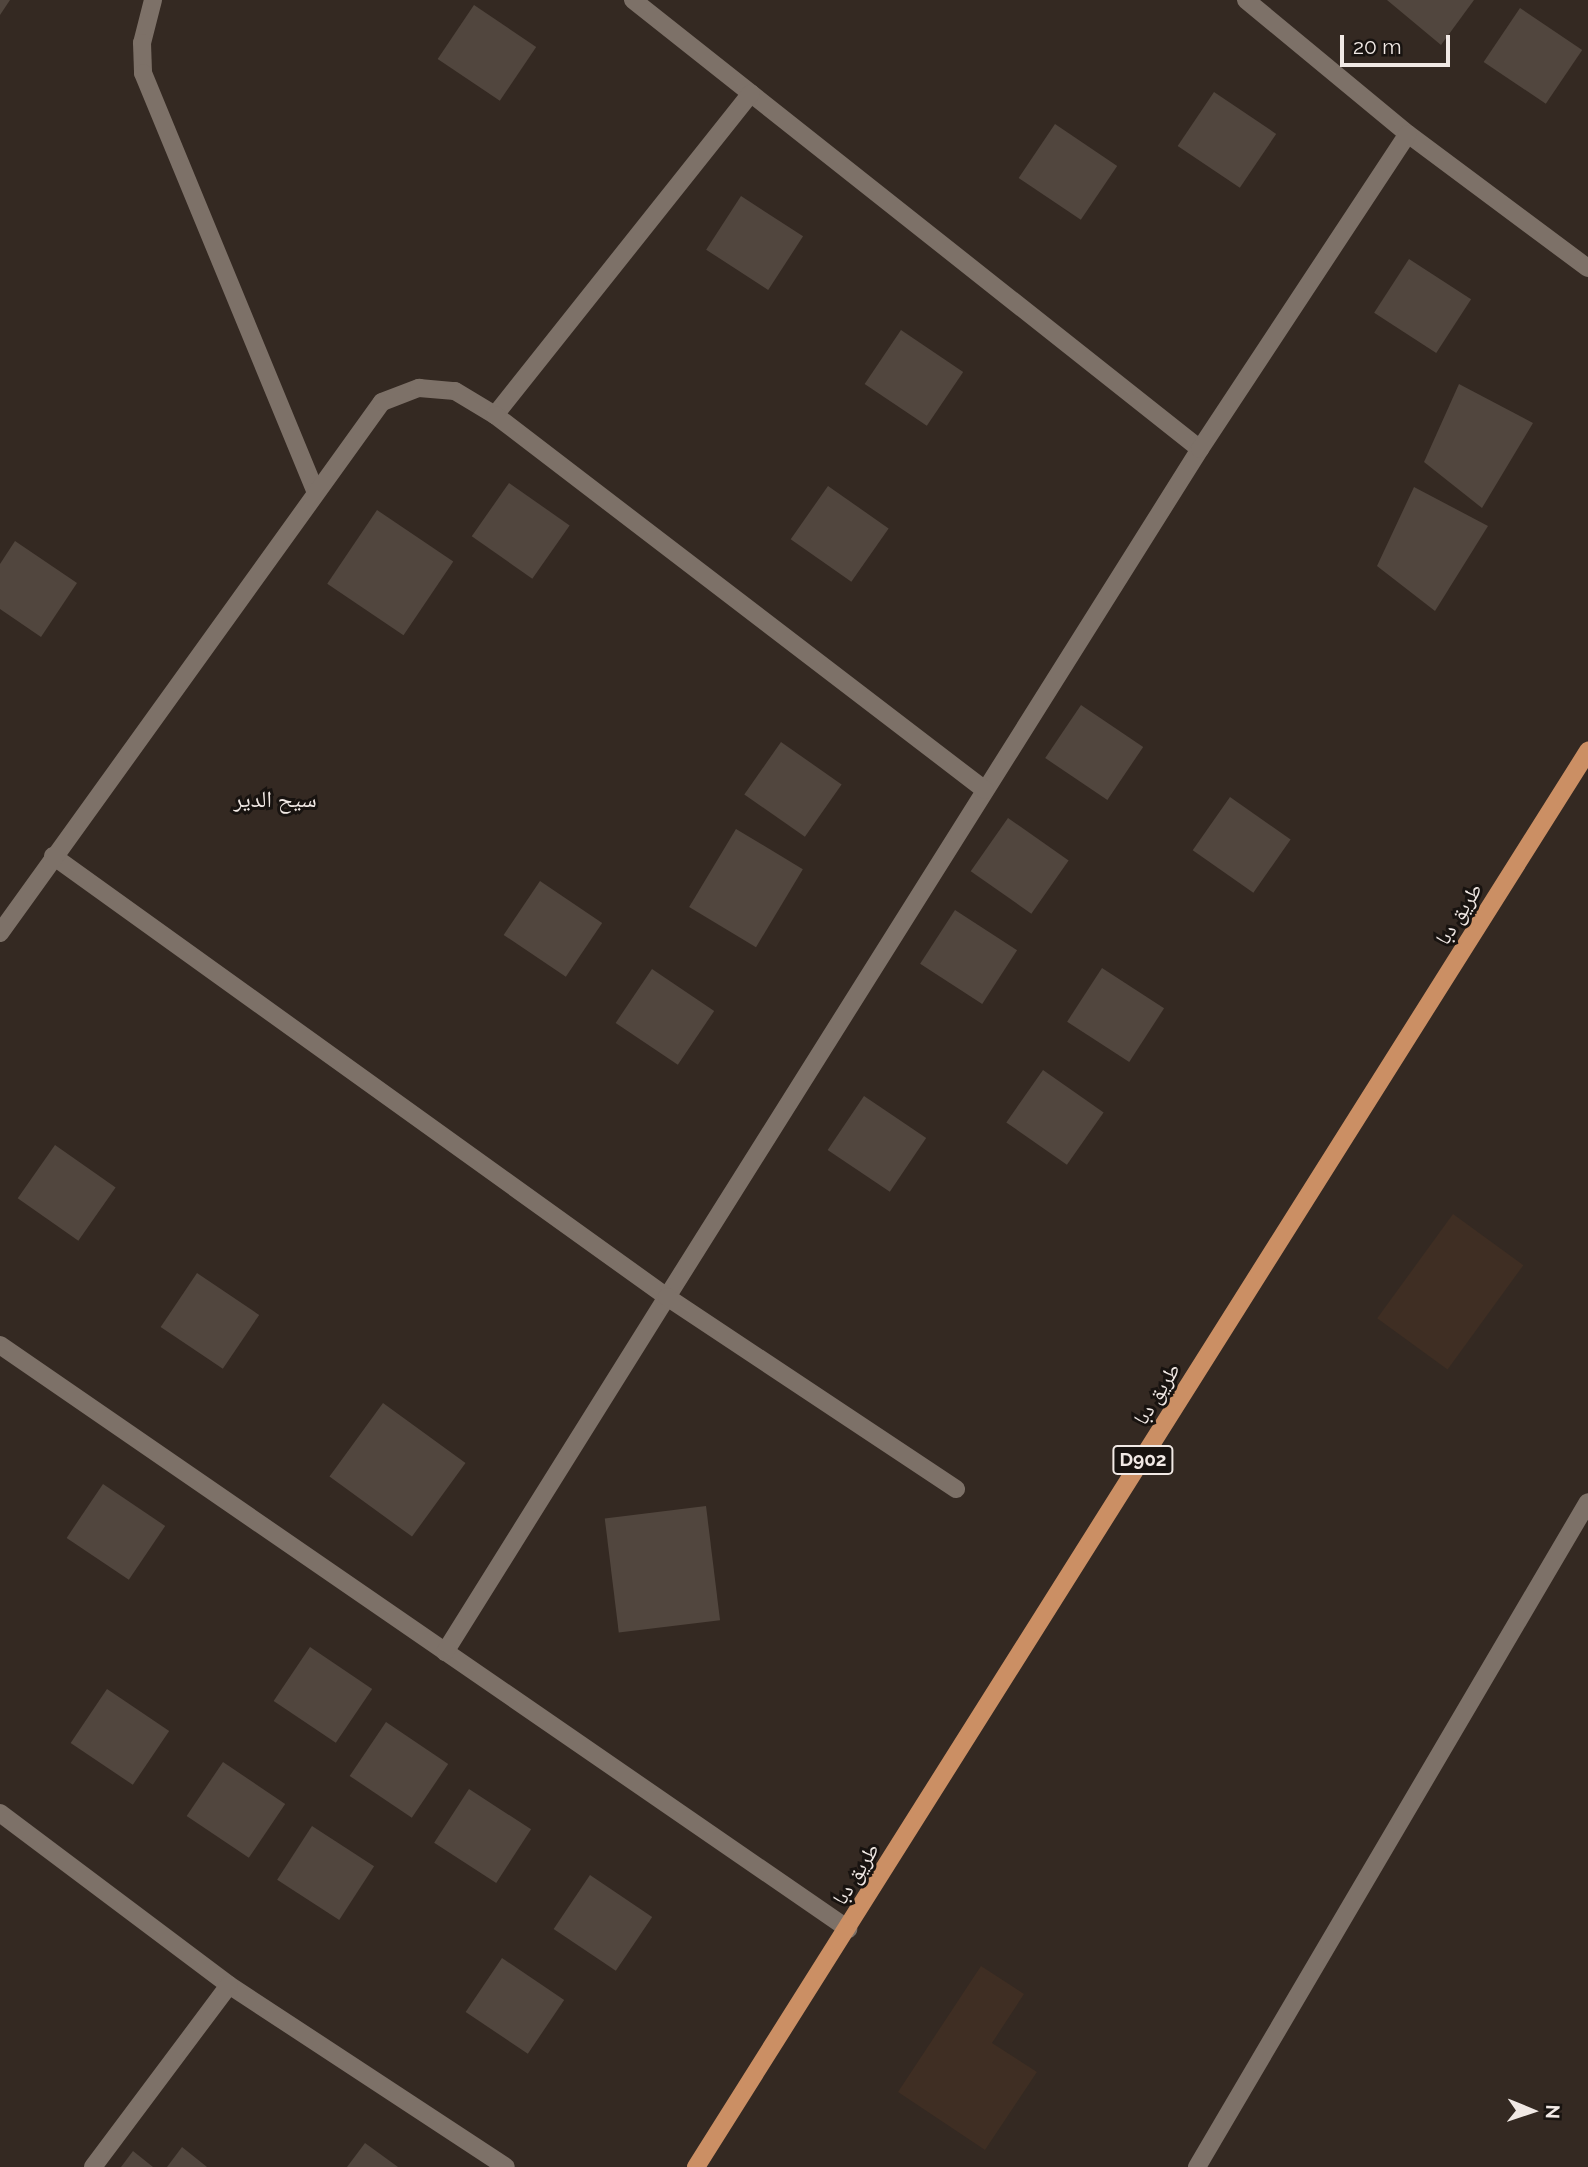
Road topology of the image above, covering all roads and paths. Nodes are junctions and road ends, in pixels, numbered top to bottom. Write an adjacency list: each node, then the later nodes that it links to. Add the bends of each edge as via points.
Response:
1 (153, 0): 9 (street, via 142,43 143,73)
2 (633, 0): 4 (street)
3 (1246, 0): 5 (street)
4 (751, 93): 7 (street); 8 (street)
5 (1408, 134): 6 (street); 8 (street)
6 (1588, 268)
7 (495, 415): 9 (street, via 455,391 419,388 382,402); 11 (street)
8 (1200, 449): 11 (street)
9 (316, 492): 12 (street)
10 (1588, 751): 20 (main road, طريق دبا / D902)
11 (985, 790): 14 (street)
12 (53, 856): 13 (street); 14 (street)
13 (0, 933)
14 (667, 1297): 16 (street); 18 (street)
15 (0, 1345): 18 (street)
16 (956, 1489)
17 (1588, 1502): 25 (street)
18 (445, 1652): 20 (street)
19 (0, 1813): 21 (street)
20 (848, 1928): 24 (main road, طريق دبا / D902)
21 (229, 1985): 22 (street); 23 (street)
22 (93, 2167)
23 (506, 2167)
24 (696, 2167)
25 (1197, 2167)

